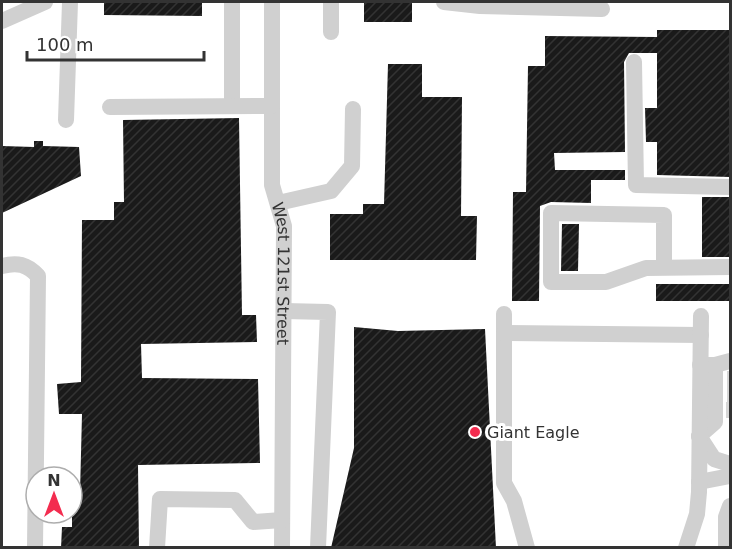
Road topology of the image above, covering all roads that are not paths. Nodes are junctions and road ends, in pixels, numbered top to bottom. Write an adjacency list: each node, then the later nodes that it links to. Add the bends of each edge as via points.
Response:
1 (45, 2): 8 (street)
2 (70, 2): 15 (street)
3 (232, 2): 11 (street)
4 (272, 2): 12 (street, West 121st Street)
5 (331, 2): 9 (street)
6 (444, 2): 7 (street)
7 (602, 9)
8 (2, 21)
9 (331, 32)
10 (634, 63): 16 (street, via 636,185)
11 (232, 106): 12 (street); 13 (street)
12 (272, 106): 17 (street, West 121st Street, via 272,185)
13 (110, 107)
14 (353, 109): 17 (street, via 352,166 331,191)
15 (66, 120)
16 (730, 187)
17 (278, 203): 21 (street, West 121st Street, via 284,226)
18 (2, 266): 33 (street, via 21,264 38,276)
19 (664, 267): 19 (street, via 646,268 606,282 551,282 551,213 664,215); 20 (street)
20 (730, 267)
21 (284, 311): 32 (street, West 121st Street); 36 (street, via 328,312)
22 (504, 314): 24 (street)
23 (701, 316): 25 (street)
24 (504, 333): 25 (street); 37 (street, via 504,483 514,501)
25 (700, 335): 26 (street)
26 (720, 391): 27 (street); 27 (street)
27 (699, 436): 28 (street, via 714,459); 30 (street)
28 (730, 464)
29 (730, 476): 30 (street)
30 (699, 482): 38 (street, via 697,514)
31 (730, 506): 39 (street)
32 (282, 520): 34 (street, via 253,522 236,500 160,499); 35 (street, West 121st Street)
33 (35, 548)
34 (157, 548)
35 (282, 548)
36 (318, 548)
37 (527, 548)
38 (686, 548)
39 (726, 548)

